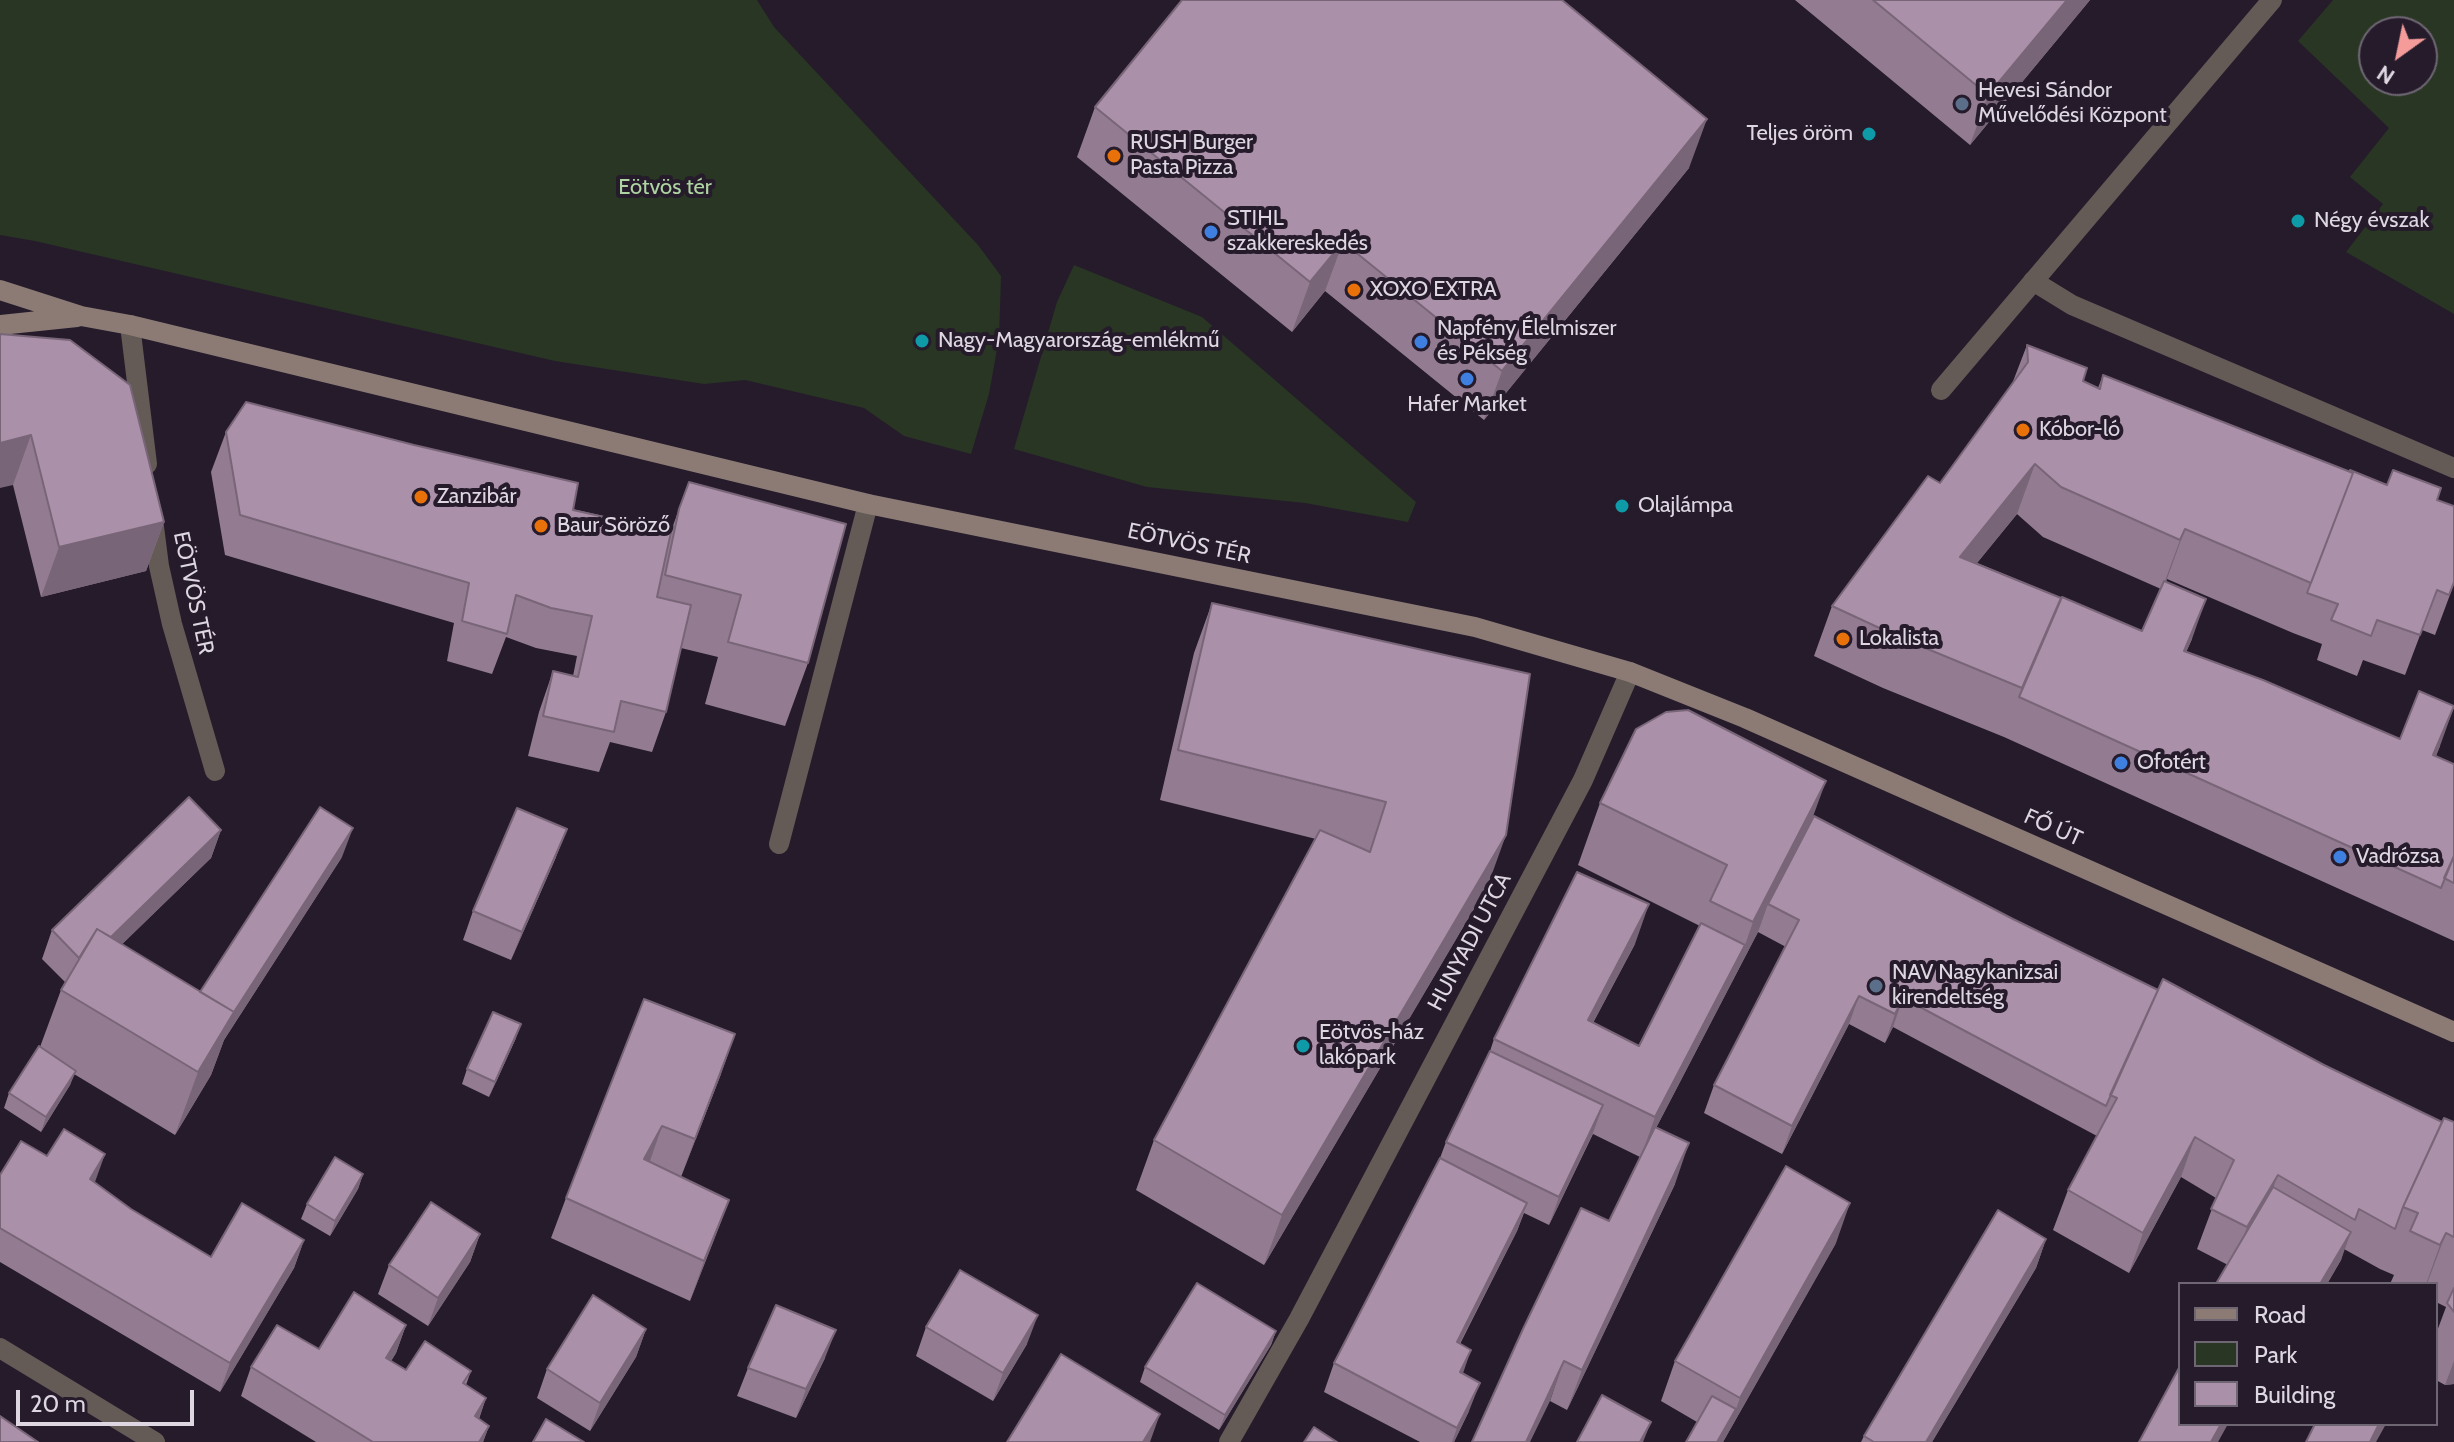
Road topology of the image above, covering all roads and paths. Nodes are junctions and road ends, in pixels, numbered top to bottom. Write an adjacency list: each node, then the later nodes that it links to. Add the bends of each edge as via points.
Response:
1 (2272, 0): 2 (street)
2 (2033, 281): 7 (street); 8 (street, via 2072,305)
3 (0, 290): 4 (street, EÖTVÖS TÉR)
4 (81, 316): 5 (street, EÖTVÖS TÉR); 6 (street, EÖTVÖS TÉR)
5 (0, 325)
6 (130, 325): 9 (street, EÖTVÖS TÉR); 11 (street, EÖTVÖS TÉR, via 159,566)
7 (1941, 390)
8 (2454, 468)
9 (868, 504): 10 (street, EÖTVÖS TÉR, via 1475,627); 12 (street)
10 (1630, 672): 13 (street, FŐ ÚT); 16 (street, HUNYADI UTCA, via 1583,780)
11 (215, 771)
12 (779, 844)
13 (2454, 1032)
14 (0, 1348): 15 (street)
15 (155, 1442)
16 (1229, 1442)

